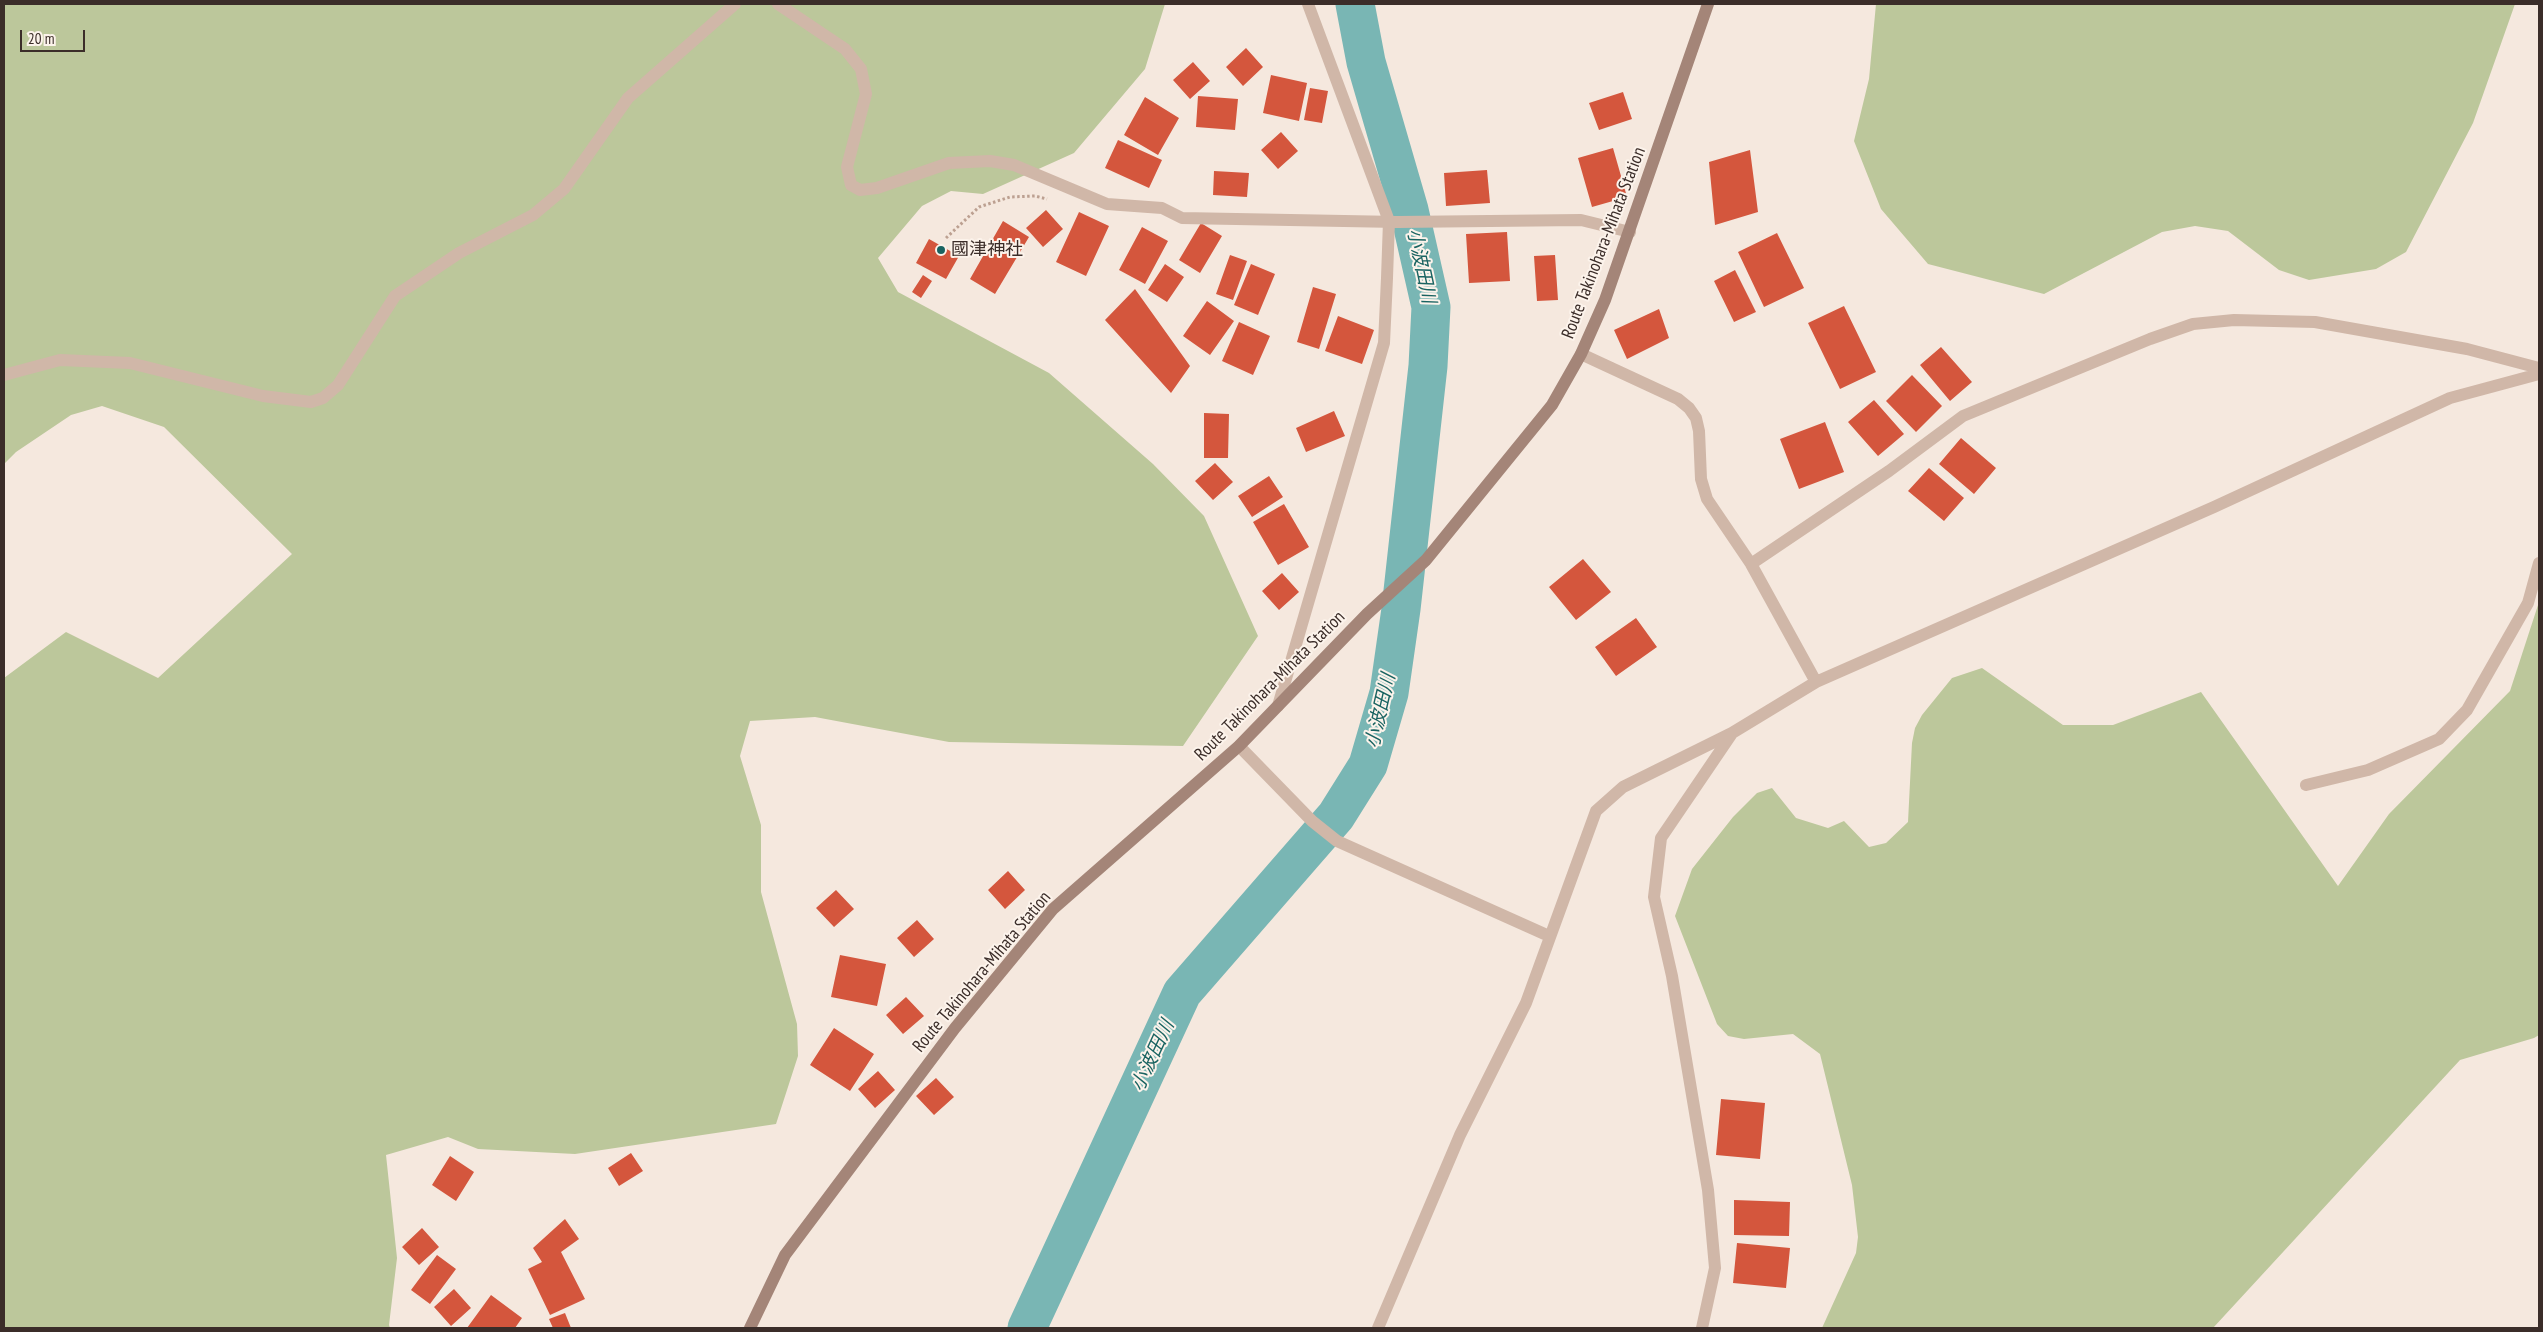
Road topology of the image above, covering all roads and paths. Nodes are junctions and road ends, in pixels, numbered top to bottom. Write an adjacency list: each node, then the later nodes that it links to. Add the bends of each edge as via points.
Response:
1 (735, 4): 12 (street, via 628,98 564,188 533,215 458,253 395,296 338,385 323,398 311,402 263,396 130,363 60,360)
2 (778, 4): 6 (street, via 845,49 861,69 866,94 847,167 851,185 860,190 877,188 949,163 990,161 1014,165 1107,204 1162,208 1182,218)
3 (1308, 4): 6 (street)
4 (1708, 4): 7 (main road, Route Takinohara-Mihata Station)
5 (1052, 201): 8 (path, via 1036,196 1010,197 979,207)
6 (1394, 222): 7 (street, via 1581,220); 16 (street, via 1384,343)
7 (1630, 232): 9 (main road, Route Takinohara-Mihata Station)
8 (946, 238)
9 (1581, 354): 14 (street, via 1678,399 1689,408 1699,431 1701,478 1707,498); 16 (main road, Route Takinohara-Mihata Station, via 1552,405 1426,560 1367,614)
10 (2539, 368): 14 (street, via 2467,349 2315,322 2234,320 2193,324 1963,416)
11 (2539, 374): 15 (street, via 2450,398 2214,507)
12 (4, 375)
13 (2539, 563): 19 (street, via 2528,603 2468,710 2439,738 2368,770)
14 (1751, 564): 15 (street)
15 (1816, 682): 17 (street)
16 (1278, 706): 18 (main road, Route Takinohara-Mihata Station)
17 (1732, 733): 20 (street, via 1623,787 1596,811); 23 (street, via 1661,838 1654,897 1674,986 1708,1190 1716,1268)
18 (1239, 746): 20 (street, via 1312,821 1337,841); 21 (main road, Route Takinohara-Mihata Station, via 1047,917 955,1028 785,1255)
19 (2306, 785)
20 (1549, 936): 22 (street, via 1526,1003 1460,1135)
21 (750, 1328)
22 (1378, 1328)
23 (1702, 1328)

